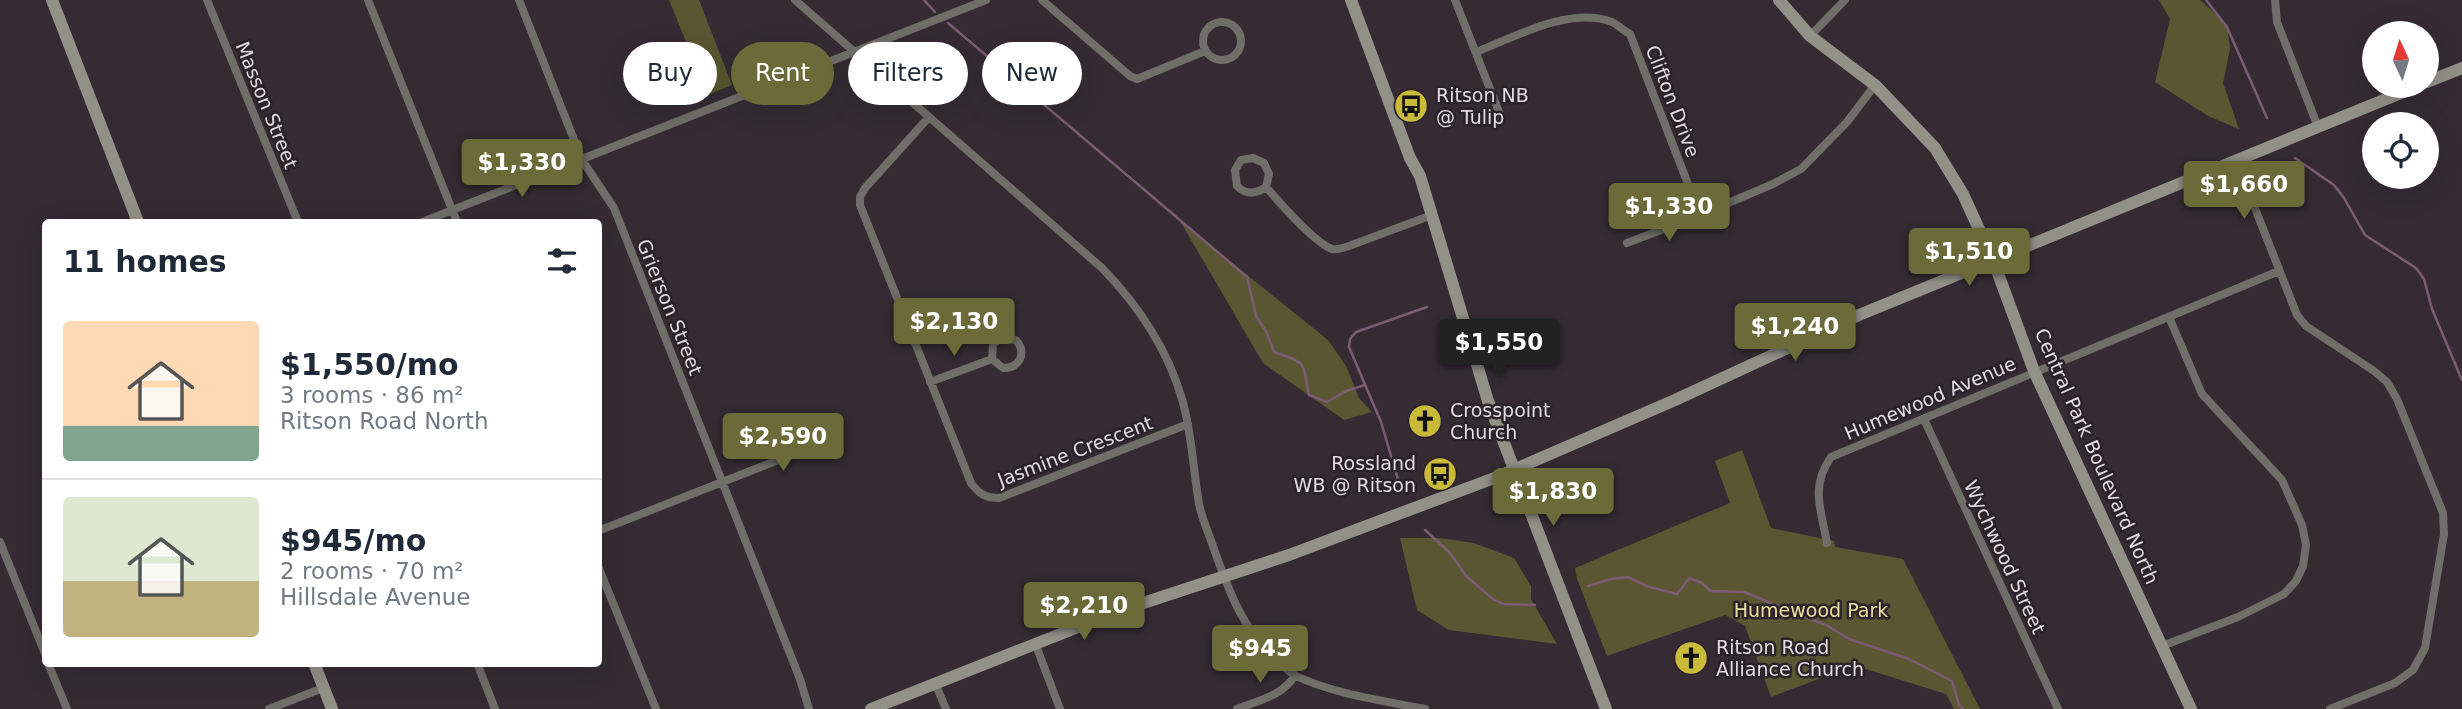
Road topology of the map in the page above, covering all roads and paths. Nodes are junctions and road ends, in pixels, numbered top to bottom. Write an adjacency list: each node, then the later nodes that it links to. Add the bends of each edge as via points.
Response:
1 (52, 0): 33 (main road)
2 (208, 0): 34 (street, Masson Street)
3 (368, 0): 30 (street)
4 (519, 0): 27 (street, Grierson Street)
5 (795, 0): 15 (street)
6 (986, 0): 14 (street)
7 (1042, 0): 16 (street, via 1137,79)
8 (1351, 0): 31 (main road)
9 (1455, 0): 17 (street)
10 (1779, 0): 13 (main road, Central Park Boulevard North)
11 (1844, 0): 13 (street)
12 (2275, 0): 26 (street, via 2277,22)
13 (1811, 36): 21 (main road, Central Park Boulevard North)
14 (879, 42)
15 (848, 48)
16 (1205, 51): 16 (street, via 1204,37 1210,27 1222,22 1238,31 1241,43 1231,58 1219,60)
17 (1476, 52): 25 (street); 32 (street, Clifton Drive, via 1560,19 1611,22 1630,34)
18 (848, 54): 27 (street)
19 (2462, 68): 20 (main road)
20 (2440, 77)
21 (1875, 85): 32 (street, via 1801,169); 38 (main road, Central Park Boulevard North, via 1935,148 1963,194)
22 (2389, 98): 26 (main road)
23 (915, 105): 24 (street)
24 (929, 117): 43 (street, Jasmine Crescent, via 865,188 860,205); 45 (street, via 1129,296 1171,369)
25 (1501, 117)
26 (2318, 127): 28 (main road)
27 (582, 160): 30 (street); 48 (street, Grierson Street, via 614,208)
28 (2236, 160): 38 (main road); 39 (street)
29 (1266, 187): 29 (street, via 1252,193 1237,186 1234,170 1241,160 1253,158 1264,163 1269,174); 31 (street, via 1331,248 1349,246)
30 (452, 211): 35 (street); 36 (street)
31 (1432, 215): 47 (main road)
32 (1700, 215): 37 (street)
33 (137, 219)
34 (297, 219)
35 (430, 219)
36 (456, 219)
37 (1627, 243)
38 (1993, 260): 42 (main road, Central Park Boulevard North); 47 (main road, via 1858,315)
39 (2279, 271): 40 (street, Humewood Avenue); 77 (street, via 2302,321 2387,382 2398,398 2443,513 2444,534 2425,648 2413,670 2395,683)
40 (2169, 317): 42 (street, Humewood Avenue); 56 (street, via 2202,394 2282,480 2302,525 2305,545 2303,566 2284,594)
41 (992, 359): 43 (street)
42 (2034, 371): 44 (street, Humewood Avenue); 56 (main road, Central Park Boulevard North)
43 (930, 382): 45 (street, Jasmine Crescent, via 971,483 988,498 1010,494)
44 (1924, 419): 51 (street, Humewood Avenue, via 1831,457 1817,487); 75 (street, Wychwood Street)
45 (1188, 424): 53 (street, via 1200,507)
46 (834, 438): 48 (street)
47 (1513, 470): 53 (main road); 74 (main road)
48 (722, 481): 49 (street); 68 (street, Grierson Street)
49 (602, 529)
50 (0, 542): 55 (street)
51 (1827, 543)
52 (602, 576): 67 (street)
53 (1224, 576): 54 (main road); 60 (street, via 1255,638)
54 (1035, 643): 61 (main road); 71 (street)
55 (42, 646)
56 (2162, 646): 76 (main road, Central Park Boulevard North)
57 (50, 667): 63 (street)
58 (315, 667): 62 (main road)
59 (479, 667): 66 (street)
60 (1295, 675): 72 (street, via 1281,691); 73 (street)
61 (935, 683): 69 (main road); 70 (street)
62 (323, 688): 64 (street); 65 (main road)
63 (66, 709)
64 (269, 709)
65 (332, 709)
66 (495, 709)
67 (656, 709)
68 (810, 709)
69 (871, 709)
70 (946, 709)
71 (1060, 709)
72 (1237, 709)
73 (1425, 709)
74 (1606, 709)
75 (2058, 709)
76 (2191, 709)
77 (2330, 709)

